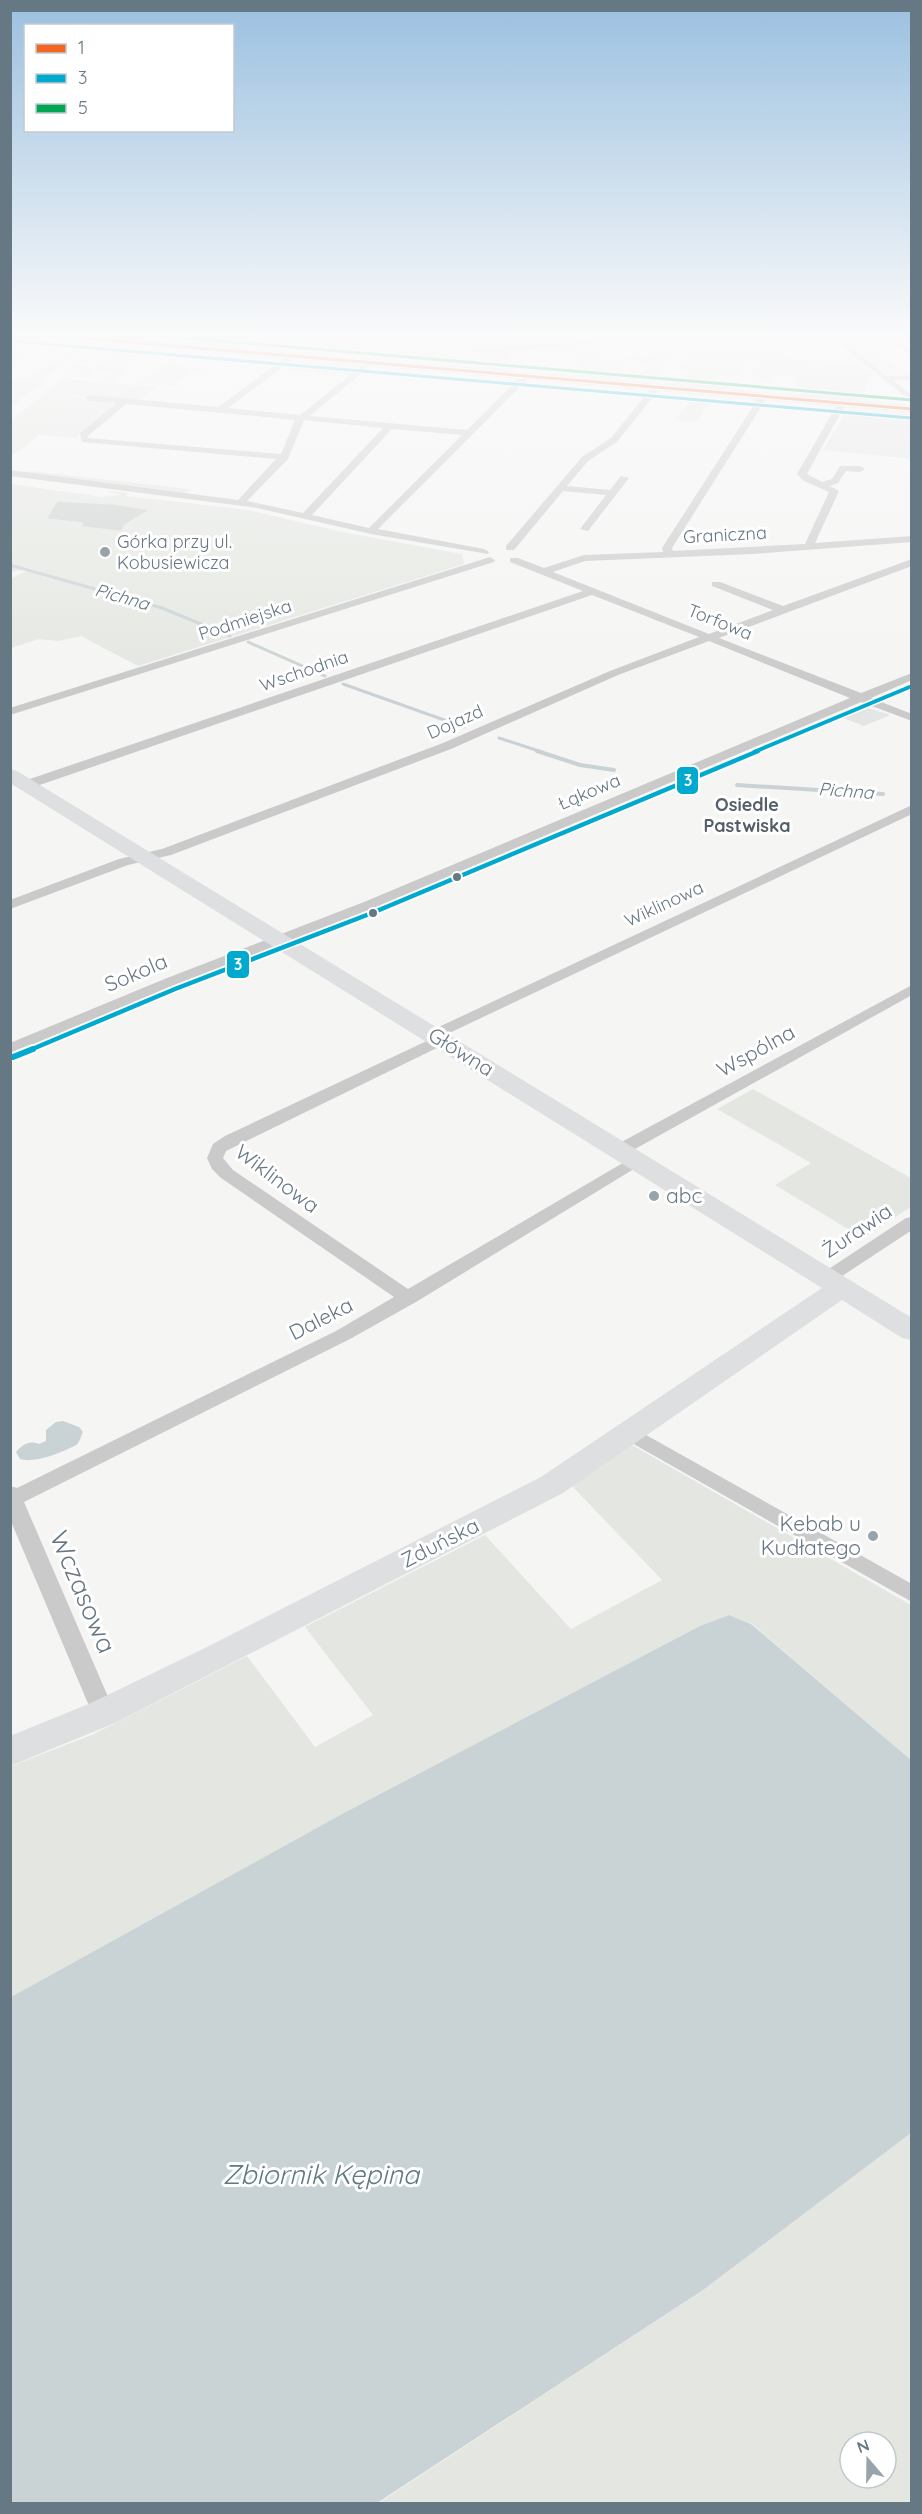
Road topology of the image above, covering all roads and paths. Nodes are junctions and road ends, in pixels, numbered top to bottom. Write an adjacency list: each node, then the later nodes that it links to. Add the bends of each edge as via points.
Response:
1 (195, 449): 8 (street)
2 (288, 449): 8 (street)
3 (368, 449): 16 (street)
4 (453, 449): 18 (street)
5 (600, 449): 13 (street, via 585,459)
6 (730, 449): 22 (street, via 667,548)
7 (816, 449): 12 (street, via 802,474)
8 (285, 457): 15 (street)
9 (860, 469): 12 (street, via 843,468 835,481)
10 (10, 473): 15 (street)
11 (624, 478): 14 (street)
12 (823, 485): 20 (street, via 834,491 810,543)
13 (561, 488): 14 (street); 21 (street)
14 (613, 493): 17 (street)
15 (240, 502): 16 (street)
16 (305, 516): 18 (street)
17 (585, 529)
18 (371, 531): 23 (street)
19 (912, 539): 20 (street, Graniczna)
20 (812, 547): 22 (street, Graniczna)
21 (510, 548): 23 (street, via 492,549); 24 (street, via 522,553 522,557)
22 (669, 555): 26 (street, Graniczna, via 584,558)
23 (487, 556): 24 (street); 33 (street, Podmiejska)
24 (514, 560): 26 (street, Torfowa)
25 (912, 562): 29 (street, Dojazd)
26 (543, 572): 28 (street, Torfowa)
27 (716, 584): 29 (street)
28 (593, 591): 30 (street, Torfowa); 35 (street, Wschodnia)
29 (783, 610): 30 (street, Dojazd)
30 (709, 638): 32 (street, Torfowa); 37 (street, Dojazd, via 603,678 447,746)
31 (912, 676): 32 (street, Łąkowa)
32 (860, 698): 34 (street, Torfowa); 39 (street, Łąkowa)
33 (10, 712)
34 (912, 718)
35 (17, 782): 37 (street, Główna)
36 (912, 808): 41 (street, Wiklinowa)
37 (144, 857): 38 (street, Dojazd); 39 (street, Główna)
38 (10, 905)
39 (279, 940): 41 (street, Główna); 42 (street, Sokola)
40 (912, 988): 43 (street, Wspólna)
41 (437, 1037): 43 (street, Główna); 46 (street, Wiklinowa, via 231,1140 219,1148 215,1158 226,1174)
42 (10, 1049)
43 (630, 1156): 45 (street, Główna); 46 (street, Daleka)
44 (912, 1222): 45 (street, Żurawia)
45 (835, 1283): 47 (street, Główna); 48 (street, Zduńska)
46 (409, 1298): 49 (street, Daleka, via 343,1335)
47 (912, 1331)
48 (630, 1433): 50 (street); 51 (street, Zduńska, via 543,1490)
49 (12, 1496): 51 (street, Wczasowa)
50 (912, 1594)
51 (103, 1713): 52 (street, Zduńska)
52 (10, 1752)

